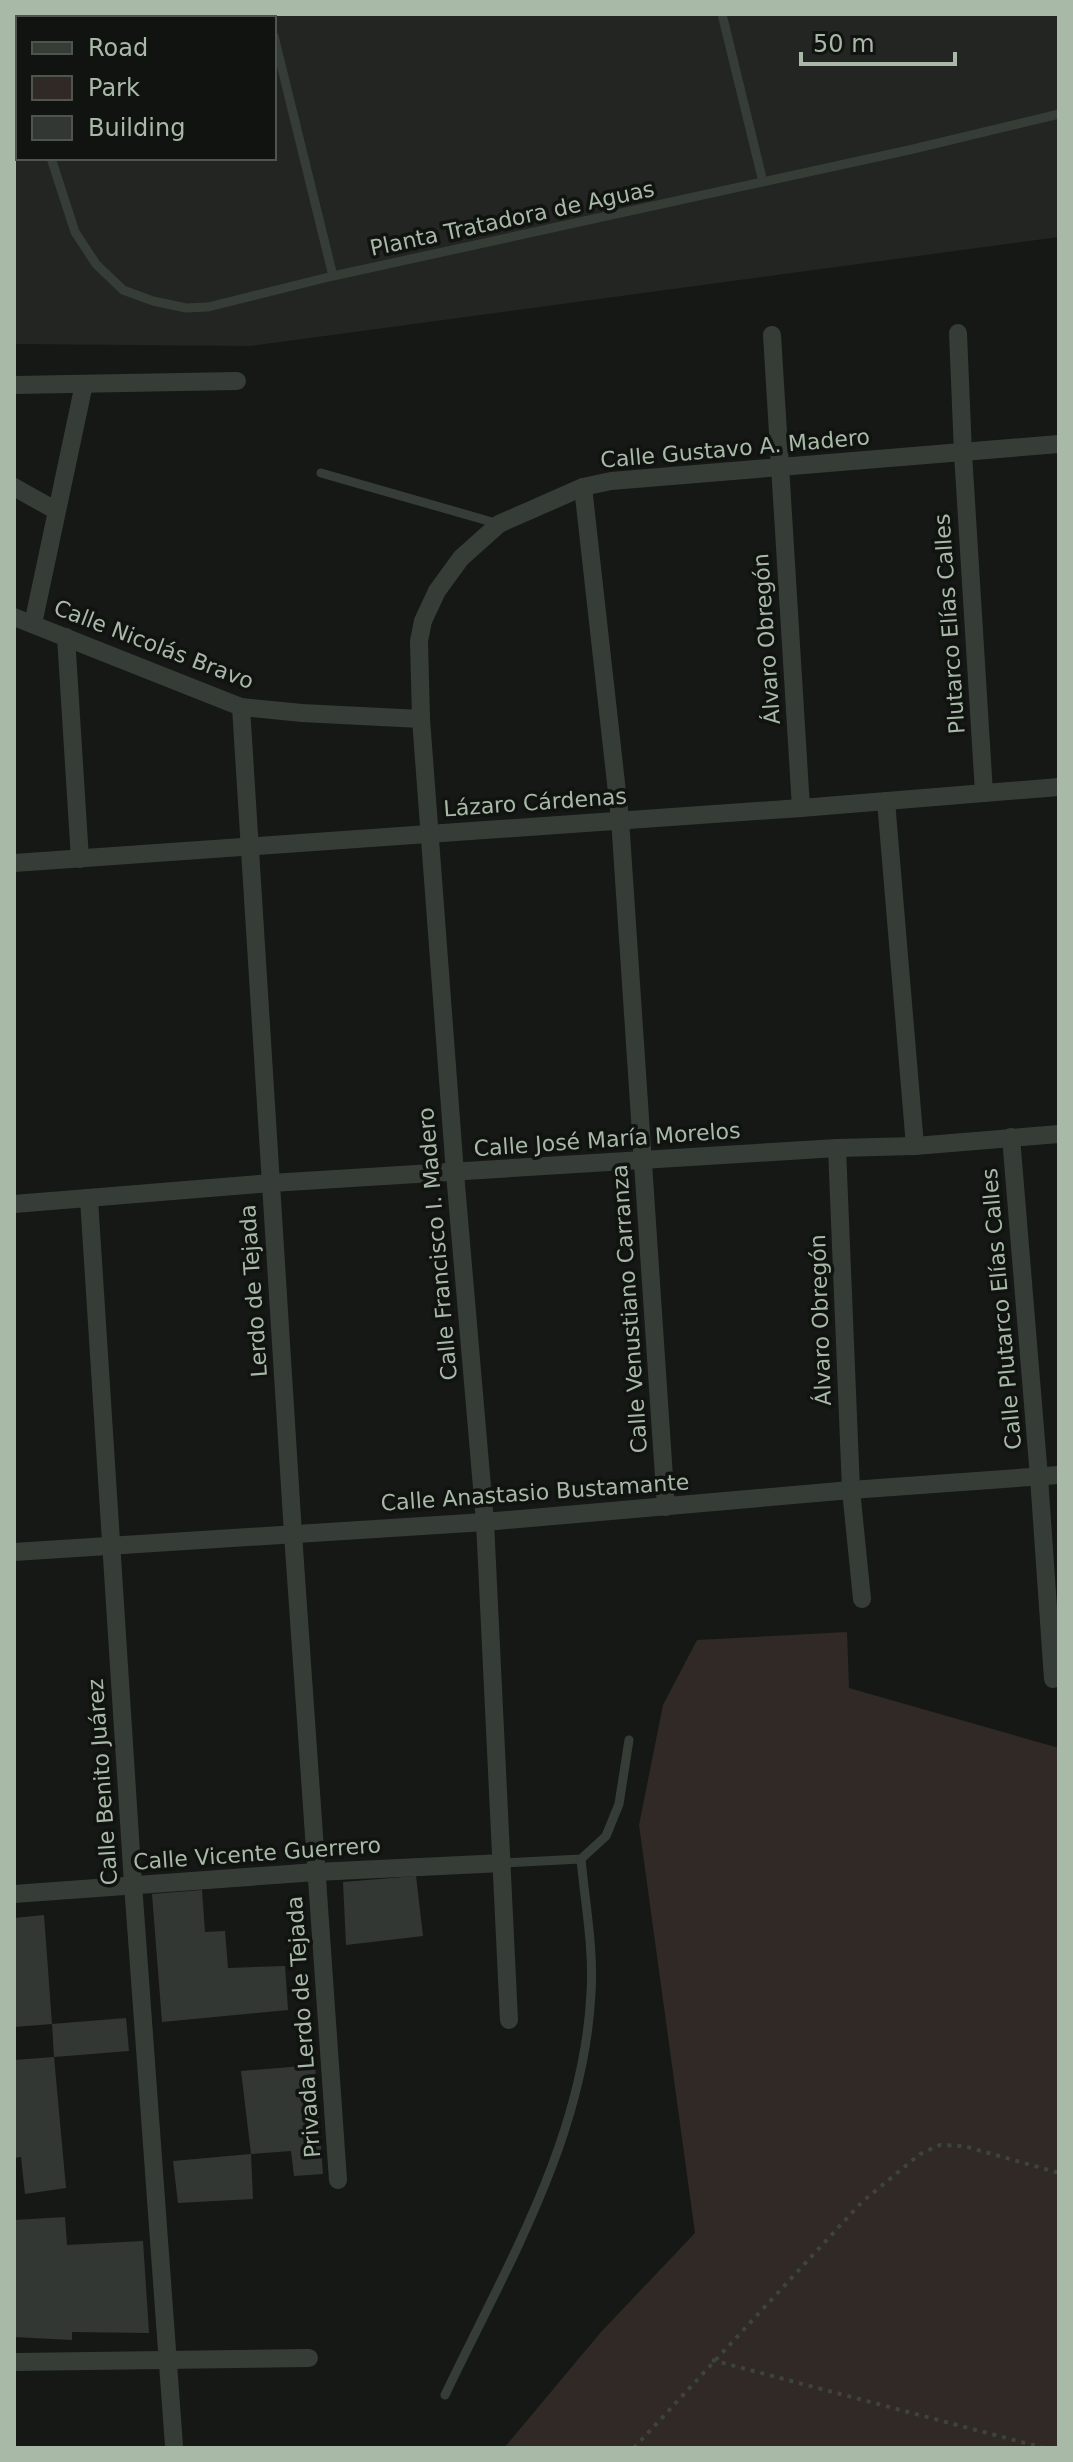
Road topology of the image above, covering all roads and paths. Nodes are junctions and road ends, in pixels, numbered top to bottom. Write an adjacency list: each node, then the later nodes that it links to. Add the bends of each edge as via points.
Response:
1 (722, 14): 5 (lane)
2 (276, 44): 6 (lane)
3 (1059, 114): 5 (lane, Planta Tratadora de Aguas)
4 (52, 160): 6 (lane, Planta Tratadora de Aguas, via 75,232 96,264 123,290 186,308 208,307)
5 (763, 182): 6 (lane, Planta Tratadora de Aguas)
6 (333, 276)
7 (958, 333): 13 (street, Plutarco Elías Calles)
8 (772, 335): 14 (street, Álvaro Obregón)
9 (237, 381): 10 (street)
10 (84, 384): 11 (street); 18 (street)
11 (14, 385)
12 (1059, 444): 13 (street, Calle Gustavo A. Madero)
13 (963, 453): 14 (street, Calle Gustavo A. Madero); 27 (street, Plutarco Elías Calles)
14 (779, 467): 17 (street, Calle Gustavo A. Madero); 29 (street, Álvaro Obregón)
15 (321, 473): 19 (lane)
16 (14, 487): 18 (street)
17 (583, 487): 19 (street, Calle Gustavo A. Madero); 30 (street, Calle Venustiano Carranza)
18 (55, 510): 22 (street)
19 (499, 524): 21 (street, Calle Gustavo A. Madero, via 461,558)
20 (14, 617): 22 (street, Calle Nicolás Bravo)
21 (423, 621): 25 (street, Calle Francisco I. Madero)
22 (33, 624): 23 (street, Calle Nicolás Bravo)
23 (66, 637): 24 (street, Calle Nicolás Bravo); 33 (street)
24 (241, 707): 25 (street, Calle Nicolás Bravo); 32 (street, Lerdo de Tejada)
25 (421, 719): 31 (street, Calle Francisco I. Madero)
26 (1059, 787): 27 (street, Lázaro Cárdenas)
27 (984, 793): 28 (street, Lázaro Cárdenas)
28 (886, 801): 29 (street, Lázaro Cárdenas); 37 (street)
29 (801, 808): 30 (street, Lázaro Cárdenas)
30 (620, 819): 31 (street, Lázaro Cárdenas); 39 (street, Calle Venustiano Carranza)
31 (430, 834): 32 (street, Lázaro Cárdenas); 40 (street, Calle Francisco I. Madero)
32 (251, 848): 33 (street, Lázaro Cárdenas); 41 (street, Lerdo de Tejada)
33 (80, 859): 34 (street, Lázaro Cárdenas)
34 (14, 863)
35 (1059, 1134): 36 (street, Calle José María Morelos)
36 (1011, 1137): 37 (street, Calle José María Morelos); 45 (street, Calle Plutarco Elías Calles)
37 (915, 1146): 38 (street, Calle José María Morelos)
38 (837, 1148): 39 (street, Calle José María Morelos); 46 (street, Álvaro Obregón)
39 (643, 1161): 40 (street, Calle José María Morelos); 47 (street, Calle Venustiano Carranza)
40 (455, 1173): 41 (street, Calle José María Morelos); 48 (street, Calle Francisco I. Madero)
41 (271, 1183): 42 (street, Calle José María Morelos); 49 (street, Lerdo de Tejada)
42 (89, 1199): 43 (street, Calle José María Morelos); 50 (street, Calle Benito Juárez)
43 (14, 1204)
44 (1059, 1475): 45 (street, Calle Anastasio Bustamante)
45 (1039, 1477): 46 (street, Calle Anastasio Bustamante); 53 (street, Calle Plutarco Elías Calles)
46 (851, 1490): 47 (street, Calle Anastasio Bustamante); 52 (street, Álvaro Obregón)
47 (666, 1507): 48 (street, Calle Anastasio Bustamante)
48 (485, 1522): 49 (street, Calle Anastasio Bustamante); 56 (street, Calle Francisco I. Madero)
49 (293, 1534): 50 (street, Calle Anastasio Bustamante); 57 (street, Lerdo de Tejada)
50 (110, 1544): 51 (street, Calle Anastasio Bustamante); 58 (street, Calle Benito Juárez)
51 (14, 1552)
52 (862, 1599)
53 (1053, 1679)
54 (629, 1740): 55 (lane, via 619,1804 606,1836)
55 (581, 1859): 56 (lane); 67 (lane, via 592,1992 581,2079 549,2178)
56 (503, 1863): 57 (street, Calle Vicente Guerrero); 60 (street, Calle Francisco I. Madero)
57 (316, 1872): 58 (street, Calle Vicente Guerrero); 62 (street, Privada Lerdo de Tejada)
58 (133, 1884): 59 (street, Calle Vicente Guerrero); 64 (street, Calle Benito Juárez)
59 (14, 1894)
60 (509, 2020)
61 (1059, 2173): 65 (path, via 964,2146 940,2145 920,2154 862,2202)
62 (338, 2180)
63 (309, 2358): 64 (street)
64 (168, 2360): 66 (street); 68 (street, Calle Benito Juárez)
65 (712, 2360): 69 (path); 70 (path)
66 (14, 2362)
67 (445, 2395)
68 (174, 2446)
69 (634, 2448)
70 (1044, 2448)

